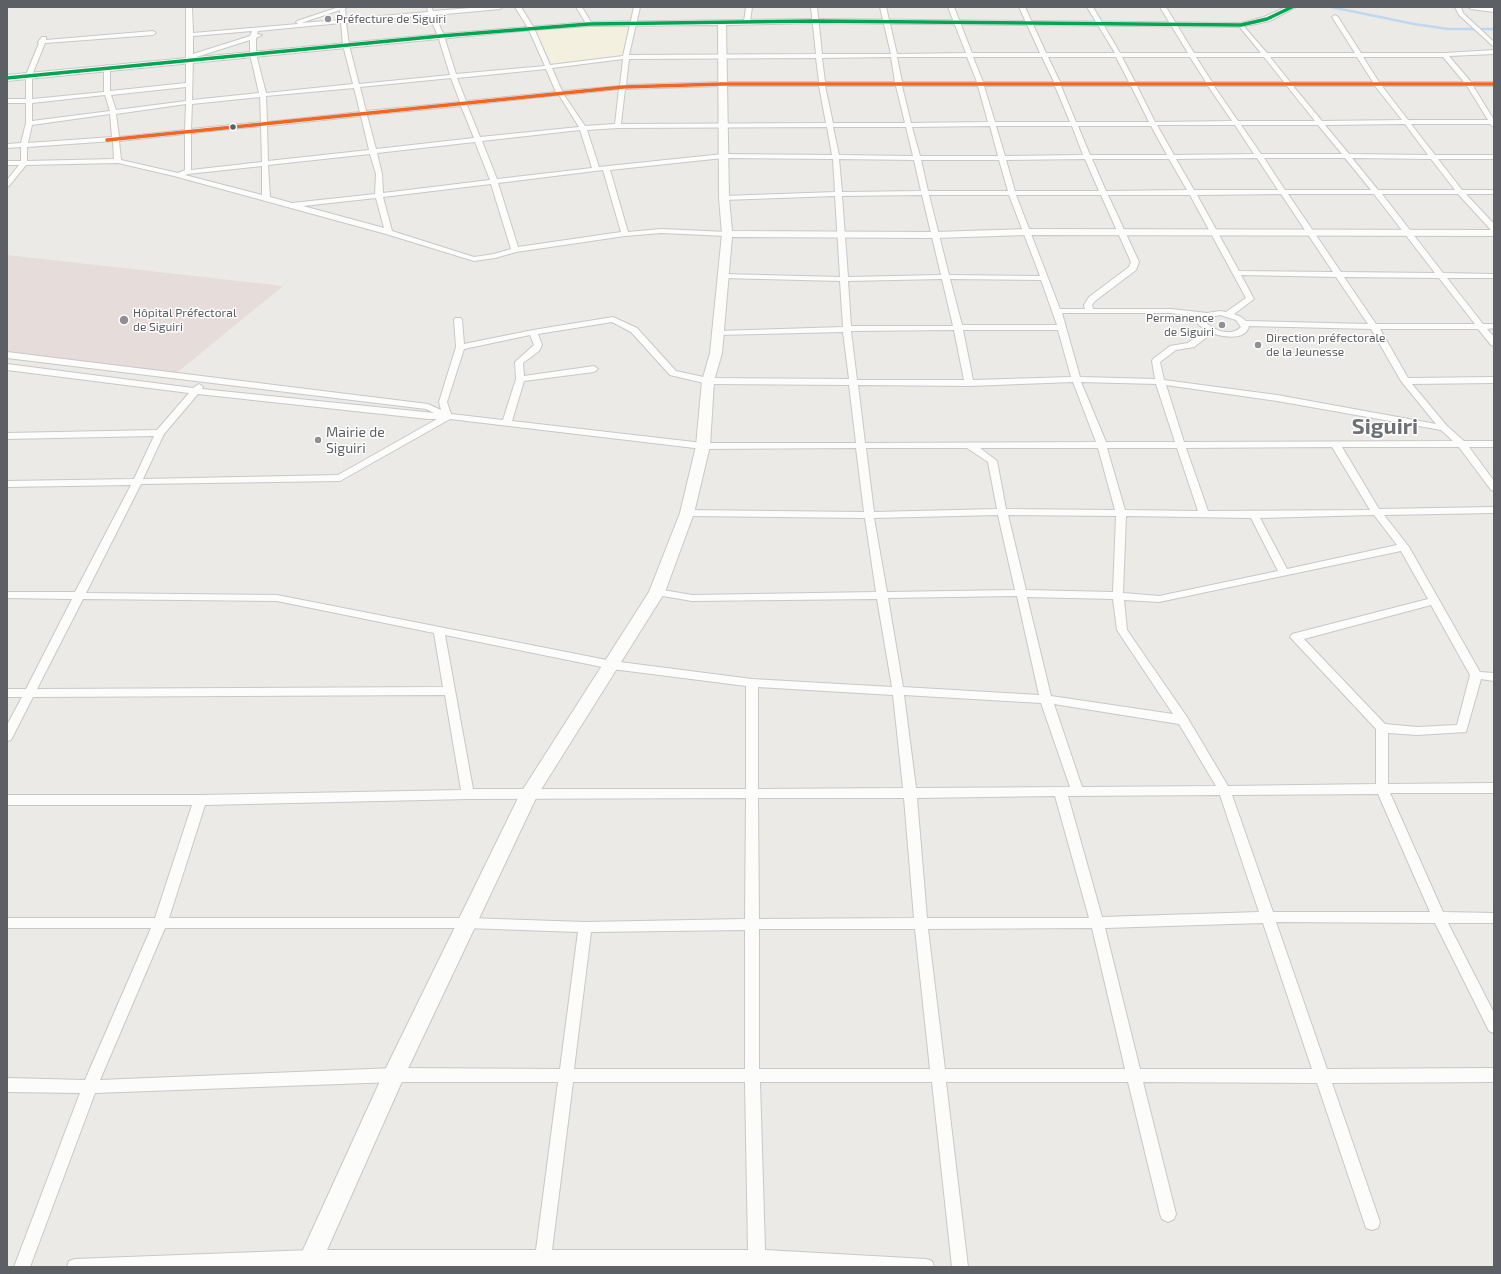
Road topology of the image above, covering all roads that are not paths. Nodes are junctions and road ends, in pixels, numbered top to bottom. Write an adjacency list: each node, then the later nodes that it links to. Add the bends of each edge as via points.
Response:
1 (189, 7): 37 (street)
2 (343, 7): 22 (street); 33 (street)
3 (429, 7): 19 (street)
4 (500, 7): 19 (street)
5 (518, 7): 34 (street)
6 (579, 7): 29 (street)
7 (637, 7): 27 (street)
8 (749, 7): 24 (street)
9 (814, 7): 21 (street)
10 (883, 7): 25 (street)
11 (951, 7): 26 (street)
12 (1022, 7): 28 (street)
13 (1090, 7): 30 (street)
14 (1163, 7): 31 (street)
15 (1292, 7): 32 (street, via 1267,19)
16 (1458, 7): 40 (street, via 1461,14)
17 (1471, 7): 18 (street)
18 (1494, 10)
19 (431, 14): 22 (street); 38 (street)
20 (1335, 17): 50 (street)
21 (815, 21): 24 (street); 25 (street); 46 (street)
22 (343, 22): 33 (street); 39 (street)
23 (722, 22): 24 (street); 27 (street); 52 (street)
24 (747, 22)
25 (887, 22): 26 (street); 47 (street)
26 (958, 22): 28 (street); 48 (street)
27 (634, 23): 29 (street); 53 (street)
28 (1029, 23): 30 (street); 49 (street)
29 (589, 24): 34 (street)
30 (1100, 24): 31 (street); 43 (street)
31 (1173, 25): 32 (street); 44 (street)
32 (1241, 25): 45 (street)
33 (280, 28): 36 (street)
34 (531, 28): 38 (street); 56 (street)
35 (153, 33): 57 (street, via 42,40)
36 (254, 33): 37 (street); 42 (street); 54 (street)
37 (190, 35): 54 (street)
38 (441, 36): 39 (street); 58 (street)
39 (346, 45): 42 (street); 68 (street)
40 (1494, 45)
41 (1494, 52): 51 (street)
42 (253, 54): 54 (street); 76 (street)
43 (1118, 54): 44 (street); 49 (street); 62 (street)
44 (1190, 54): 45 (street); 63 (street)
45 (1265, 54): 50 (street); 60 (street)
46 (819, 55): 47 (street); 52 (street); 69 (street)
47 (894, 55): 48 (street); 70 (street)
48 (970, 55): 49 (street); 71 (street)
49 (1044, 55): 72 (street)
50 (1360, 55): 51 (street); 64 (street)
51 (1444, 55): 65 (street)
52 (722, 56): 53 (street); 61 (street)
53 (626, 57): 56 (street); 73 (street)
54 (190, 58): 55 (street); 67 (street)
55 (107, 67): 57 (street); 74 (street)
56 (548, 67): 58 (street); 75 (street)
57 (30, 75): 59 (street); 78 (street)
58 (453, 75): 68 (street); 80 (street)
59 (7, 78)
60 (1289, 83): 63 (street); 64 (street); 86 (street)
61 (722, 84): 69 (street); 73 (street); 89 (street)
62 (1134, 84): 63 (street); 72 (street); 92 (street)
63 (1210, 84): 85 (street)
64 (1377, 84): 65 (street); 83 (street)
65 (1469, 84): 66 (street); 87 (street)
66 (1494, 84)
67 (189, 85): 74 (street); 79 (street)
68 (356, 85): 76 (street); 82 (street)
69 (822, 85): 70 (street); 93 (street)
70 (899, 85): 71 (street); 94 (street)
71 (981, 85): 72 (street); 90 (street)
72 (1058, 85): 91 (street)
73 (623, 87): 75 (street); 95 (street)
74 (107, 92): 78 (street); 81 (street)
75 (560, 93): 80 (street); 96 (street)
76 (263, 94): 79 (street); 88 (street)
77 (7, 101): 78 (street)
78 (29, 101): 84 (street)
79 (190, 102): 81 (street); 97 (street)
80 (464, 103): 82 (street); 99 (street)
81 (113, 111): 84 (street); 98 (street)
82 (364, 113): 88 (street); 102 (street)
83 (1406, 122): 86 (street); 87 (street); 105 (street)
84 (29, 123): 100 (street)
85 (1236, 123): 86 (street); 92 (street); 106 (street)
86 (1319, 123): 104 (street)
87 (1494, 123)
88 (264, 124): 97 (street); 116 (street)
89 (723, 124): 93 (street); 95 (street); 103 (street)
90 (992, 124): 91 (street); 94 (street); 109 (street)
91 (1075, 124): 92 (street); 110 (street)
92 (1153, 124): 111 (street)
93 (829, 125): 94 (street); 107 (street)
94 (909, 125): 108 (street)
95 (618, 126): 96 (street)
96 (583, 128): 99 (street); 118 (street)
97 (187, 132): 98 (street); 119 (street)
98 (117, 139): 100 (street); 113 (street)
99 (479, 140): 102 (street); 121 (street)
100 (24, 145): 101 (street); 115 (street)
101 (7, 146)
102 (373, 152): 116 (street); 131 (street)
103 (723, 156): 107 (street); 117 (street); 133 (street)
104 (1346, 156): 105 (street); 106 (street); 124 (street)
105 (1433, 156): 112 (street); 125 (street)
106 (1259, 157): 111 (street); 123 (street)
107 (836, 158): 108 (street); 132 (street)
108 (917, 158): 109 (street); 127 (street)
109 (1002, 158): 110 (street); 128 (street)
110 (1088, 158): 111 (street); 129 (street)
111 (1172, 158): 130 (street)
112 (1494, 158)
113 (118, 161): 115 (street); 120 (street)
114 (7, 163): 115 (street)
115 (24, 163): 122 (street)
116 (266, 164): 119 (street); 134 (street)
117 (606, 168): 118 (street); 143 (street)
118 (596, 169): 121 (street)
119 (188, 172): 120 (street)
120 (175, 174): 134 (street)
121 (494, 181): 131 (street); 148 (street)
122 (7, 185)
123 (1284, 192): 124 (street); 130 (street); 145 (street)
124 (1376, 192): 125 (street); 141 (street)
125 (1460, 192): 126 (street); 136 (street)
126 (1494, 192)
127 (926, 193): 128 (street); 132 (street); 147 (street)
128 (1012, 193): 129 (street); 138 (street)
129 (1104, 193): 130 (street); 139 (street)
130 (1193, 193): 140 (street)
131 (379, 194): 135 (street); 137 (street)
132 (838, 194): 133 (street); 146 (street)
133 (724, 198): 144 (street)
134 (266, 200): 135 (street)
135 (289, 206): 137 (street)
136 (1494, 228)
137 (389, 232): 148 (street, via 474,258 495,256)
138 (1027, 232): 139 (street); 147 (street); 155 (street)
139 (1123, 233): 140 (street); 158 (street, via 1135,262 1132,268 1092,299 1088,305)
140 (1215, 233): 145 (street); 149 (street)
141 (1408, 233): 142 (street); 145 (street); 152 (street)
142 (1494, 233)
143 (625, 234): 144 (street, via 661,231); 148 (street)
144 (727, 234): 146 (street); 151 (street)
145 (1312, 234): 150 (street)
146 (842, 235): 147 (street); 156 (street)
147 (935, 235): 154 (street)
148 (514, 250)
149 (1236, 274): 150 (street); 159 (street, via 1250,299)
150 (1340, 275): 152 (street); 163 (street)
151 (723, 276): 156 (street); 171 (street)
152 (1442, 276): 153 (street); 164 (street)
153 (1494, 276)
154 (946, 277): 155 (street); 156 (street); 167 (street)
155 (1043, 278): 157 (street)
156 (844, 279): 168 (street)
157 (1057, 311): 158 (street); 166 (street)
158 (1089, 311): 160 (street, via 1171,311)
159 (1228, 314): 160 (street); 162 (street)
160 (1207, 315): 169 (street, via 1203,317 1202,324)
161 (458, 320): 173 (street)
162 (1244, 324): 163 (street); 169 (street, via 1243,330 1232,334)
163 (1374, 326): 164 (street); 184 (street)
164 (1480, 326): 165 (street); 172 (street)
165 (1494, 326)
166 (1061, 327): 167 (street); 179 (street)
167 (958, 328): 168 (street); 186 (street)
168 (847, 329): 171 (street); 183 (street)
169 (1211, 330): 185 (street, via 1191,345 1173,348 1156,361)
170 (533, 332): 173 (street); 178 (street, via 538,345 519,362); 182 (street, via 613,319 634,330 673,373)
171 (718, 333): 182 (street, via 716,353)
172 (1494, 343)
173 (460, 347): 188 (street, via 443,402)
174 (11, 355): 175 (street); 180 (street)
175 (7, 363)
176 (7, 367): 187 (street)
177 (594, 370): 178 (street)
178 (520, 379): 189 (street)
179 (1076, 379): 185 (street); 186 (street); 200 (street)
180 (206, 380): 187 (street); 188 (street, via 428,408)
181 (1494, 380): 184 (street)
182 (708, 381): 183 (street); 201 (street)
183 (853, 381): 186 (street); 197 (street)
184 (1405, 381): 190 (street)
185 (1160, 382): 190 (street, via 1277,398); 193 (street)
186 (969, 383)
187 (196, 391): 188 (street); 191 (street)
188 (447, 416): 189 (street); 203 (street, via 340,478)
189 (507, 423): 201 (street)
190 (1444, 428): 195 (street)
191 (160, 433): 192 (street); 203 (street)
192 (7, 436)
193 (1181, 444): 194 (street); 200 (street); 212 (street)
194 (1335, 444): 195 (street); 208 (street)
195 (1462, 444): 196 (street); 205 (street)
196 (1494, 444)
197 (861, 445): 198 (street); 201 (street); 211 (street)
198 (969, 445): 199 (street); 202 (street)
199 (1007, 445): 200 (street); 202 (street)
200 (1102, 445): 210 (street)
201 (703, 446): 209 (street)
202 (992, 461): 207 (street)
203 (137, 482): 204 (street); 219 (street)
204 (7, 484)
205 (1494, 488)
206 (1494, 510): 208 (street)
207 (1002, 512): 210 (street); 211 (street); 217 (street)
208 (1376, 512): 213 (street); 214 (street)
209 (687, 513): 211 (street); 216 (street)
210 (1121, 514): 212 (street); 221 (street)
211 (869, 515): 220 (street)
212 (1204, 515): 213 (street)
213 (1254, 515): 215 (street)
214 (1404, 548): 215 (street); 222 (street)
215 (1284, 573): 221 (street, via 1159,599)
216 (657, 592): 220 (street, via 692,598); 224 (street)
217 (1021, 594): 220 (street); 221 (street); 232 (street)
218 (7, 595): 219 (street)
219 (79, 595): 223 (street, via 277,598); 231 (street)
220 (881, 595): 229 (street)
221 (1118, 596): 233 (street, via 1122,630)
222 (1434, 601): 225 (street); 234 (street, via 1296,638)
223 (439, 631): 224 (street); 228 (street)
224 (612, 665): 227 (street); 244 (street)
225 (1476, 675): 226 (street); 234 (street, via 1462,729 1417,731)
226 (1494, 677)
227 (752, 683): 229 (street); 241 (street)
228 (449, 691): 231 (street); 243 (street)
229 (898, 691): 232 (street); 242 (street)
230 (7, 693): 231 (street)
231 (29, 693): 235 (street)
232 (1046, 699): 233 (street); 240 (street)
233 (1183, 720): 238 (street)
234 (1382, 728): 237 (street)
235 (7, 737)
236 (1494, 788): 237 (street)
237 (1382, 789): 238 (street); 248 (street)
238 (1224, 790): 240 (street); 247 (street)
239 (1060, 791): 240 (street); 242 (street); 250 (street)
240 (1077, 791)
241 (753, 793): 242 (street); 244 (street); 254 (street)
242 (910, 793): 255 (street)
243 (468, 794): 244 (street); 246 (street)
244 (529, 794): 253 (street)
245 (7, 800): 246 (street)
246 (200, 800): 252 (street)
247 (1269, 917): 248 (street); 250 (street); 264 (street)
248 (1439, 918): 249 (street); 257 (street)
249 (1494, 918)
250 (1097, 923): 255 (street); 263 (street)
251 (7, 924): 252 (street)
252 (160, 924): 253 (street); 266 (street)
253 (467, 924): 256 (street); 258 (street)
254 (752, 924): 255 (street); 256 (street); 261 (street)
255 (921, 924): 262 (street)
256 (585, 927): 260 (street)
257 (1494, 1026)
258 (394, 1075): 260 (street); 266 (street); 269 (street)
259 (1494, 1075): 264 (street)
260 (567, 1076): 261 (street); 270 (street)
261 (752, 1076): 262 (street); 271 (street)
262 (938, 1076): 263 (street); 275 (street)
263 (1134, 1076): 264 (street); 267 (street)
264 (1323, 1076): 268 (street)
265 (7, 1085): 266 (street)
266 (90, 1087): 272 (street)
267 (1168, 1214)
268 (1372, 1222)
269 (310, 1263): 270 (street); 273 (street)
270 (542, 1263): 271 (street)
271 (757, 1263): 274 (street)
272 (22, 1267)
273 (75, 1267)
274 (926, 1267)
275 (960, 1267)

